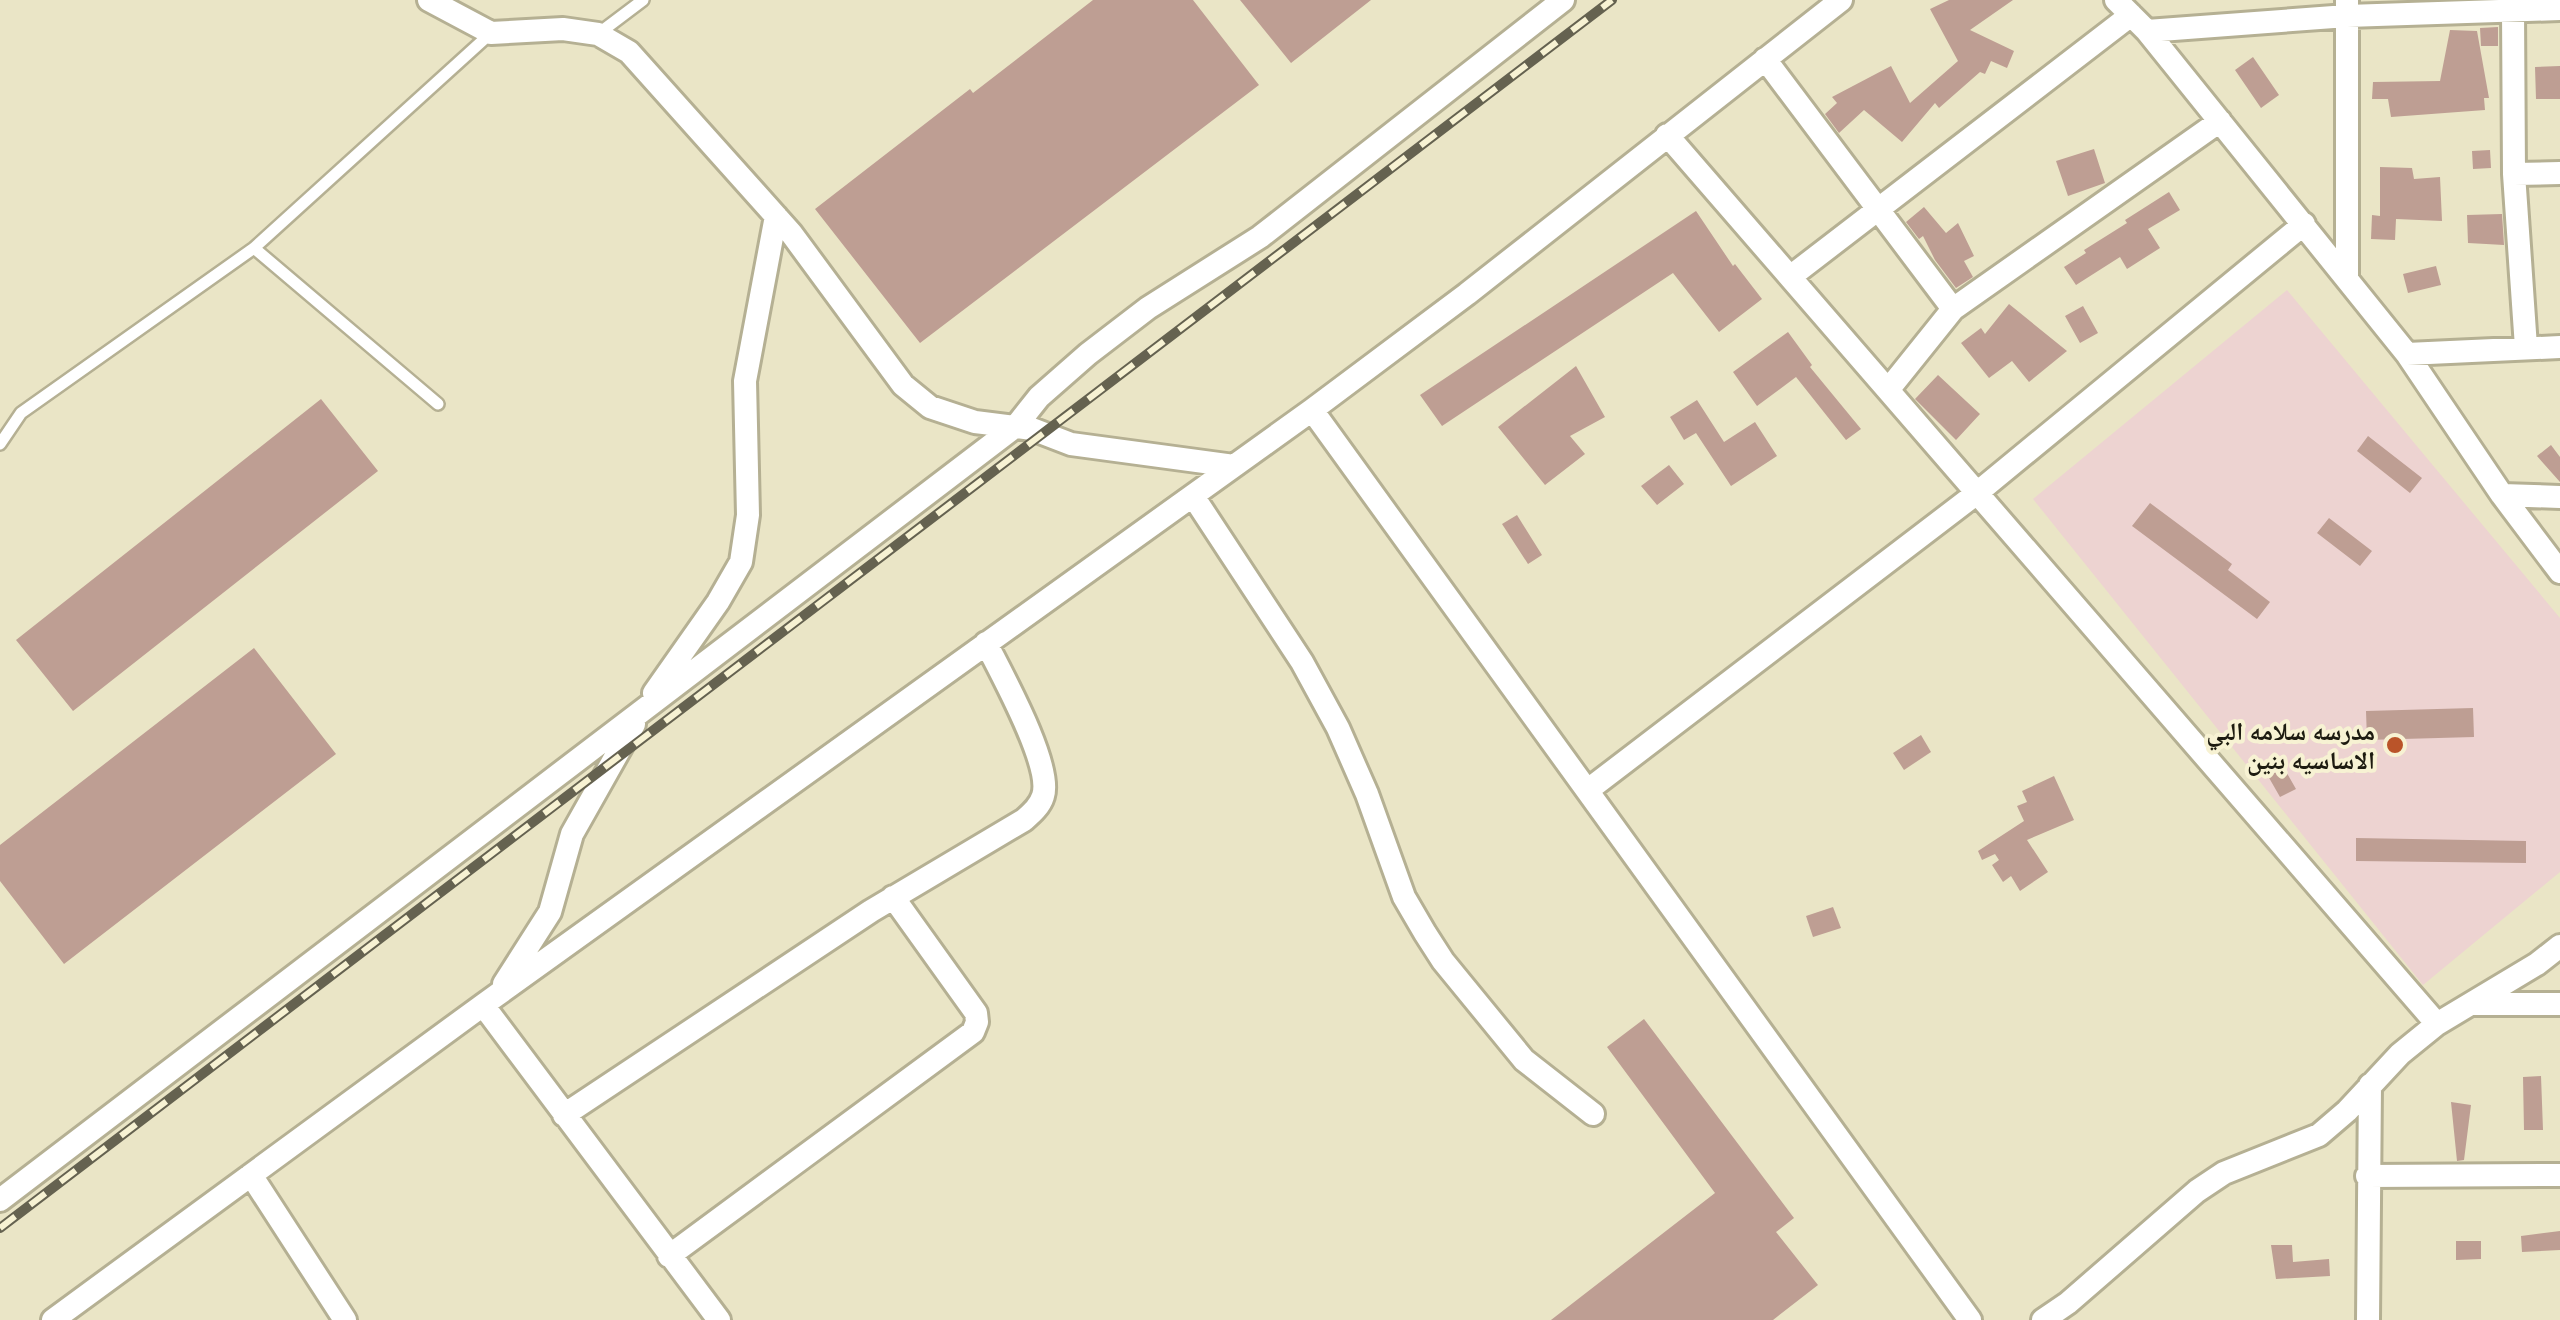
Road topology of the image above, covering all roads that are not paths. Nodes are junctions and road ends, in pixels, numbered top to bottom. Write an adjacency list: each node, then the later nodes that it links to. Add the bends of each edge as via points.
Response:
1 (429, 0): 9 (street)
2 (643, 0): 10 (lane)
3 (1563, 0): 29 (street, via 1260,237 1088,354)
4 (1841, 0): 11 (street)
5 (2347, 8): 7 (street); 8 (street); 20 (street)
6 (2560, 8): 7 (street)
7 (2513, 10): 14 (street)
8 (2132, 15): 12 (street); 16 (street)
9 (492, 33): 10 (street); 19 (lane)
10 (598, 34): 17 (street, via 629,52)
11 (1764, 59): 13 (street); 16 (street)
12 (2220, 121): 18 (street); 22 (street)
13 (1667, 135): 21 (street); 28 (street)
14 (2514, 174): 15 (street); 24 (street)
15 (2560, 174)
16 (1880, 209): 21 (street); 22 (street)
17 (776, 216): 29 (street, via 904,384 930,407); 38 (street, via 746,381 748,515 741,562)
18 (2304, 224): 20 (street); 32 (street)
19 (254, 248): 27 (lane); 30 (lane, via 22,413)
20 (2346, 276): 25 (street)
21 (1790, 277): 26 (street)
22 (1953, 309): 26 (street)
23 (2560, 346): 24 (street)
24 (2526, 347): 25 (street)
25 (2408, 354): 33 (street)
26 (1888, 390): 32 (street)
27 (438, 404)
28 (1312, 410): 31 (street); 39 (street)
29 (1016, 426): 31 (street, via 1071,444); 38 (street)
30 (0, 444)
31 (1234, 466): 34 (street)
32 (1977, 493): 39 (street); 45 (street)
33 (2502, 495): 35 (street); 36 (street)
34 (1193, 496): 37 (street); 48 (street, via 1338,728 1424,933 1524,1060)
35 (2560, 497)
36 (2560, 572)
37 (986, 643): 40 (street, via 1044,770 1044,794 1024,820); 42 (street)
38 (642, 712): 42 (street, via 572,834 550,912); 52 (street)
39 (1588, 790): 57 (street)
40 (893, 897): 47 (street); 53 (street, via 976,1013 973,1032)
41 (2560, 946): 43 (street)
42 (489, 1000): 47 (street); 49 (street)
43 (2471, 1004): 44 (street); 45 (street)
44 (2560, 1004)
45 (2437, 1024): 46 (street)
46 (2370, 1085): 51 (street); 58 (street, via 2319,1134 2198,1190)
47 (564, 1114): 53 (street)
48 (1593, 1114)
49 (250, 1175): 54 (street); 55 (street)
50 (2560, 1175): 51 (street)
51 (2367, 1176): 59 (street)
52 (0, 1200)
53 (669, 1256): 56 (street)
54 (52, 1320)
55 (345, 1320)
56 (719, 1320)
57 (1970, 1320)
58 (2044, 1320)
59 (2368, 1320)

